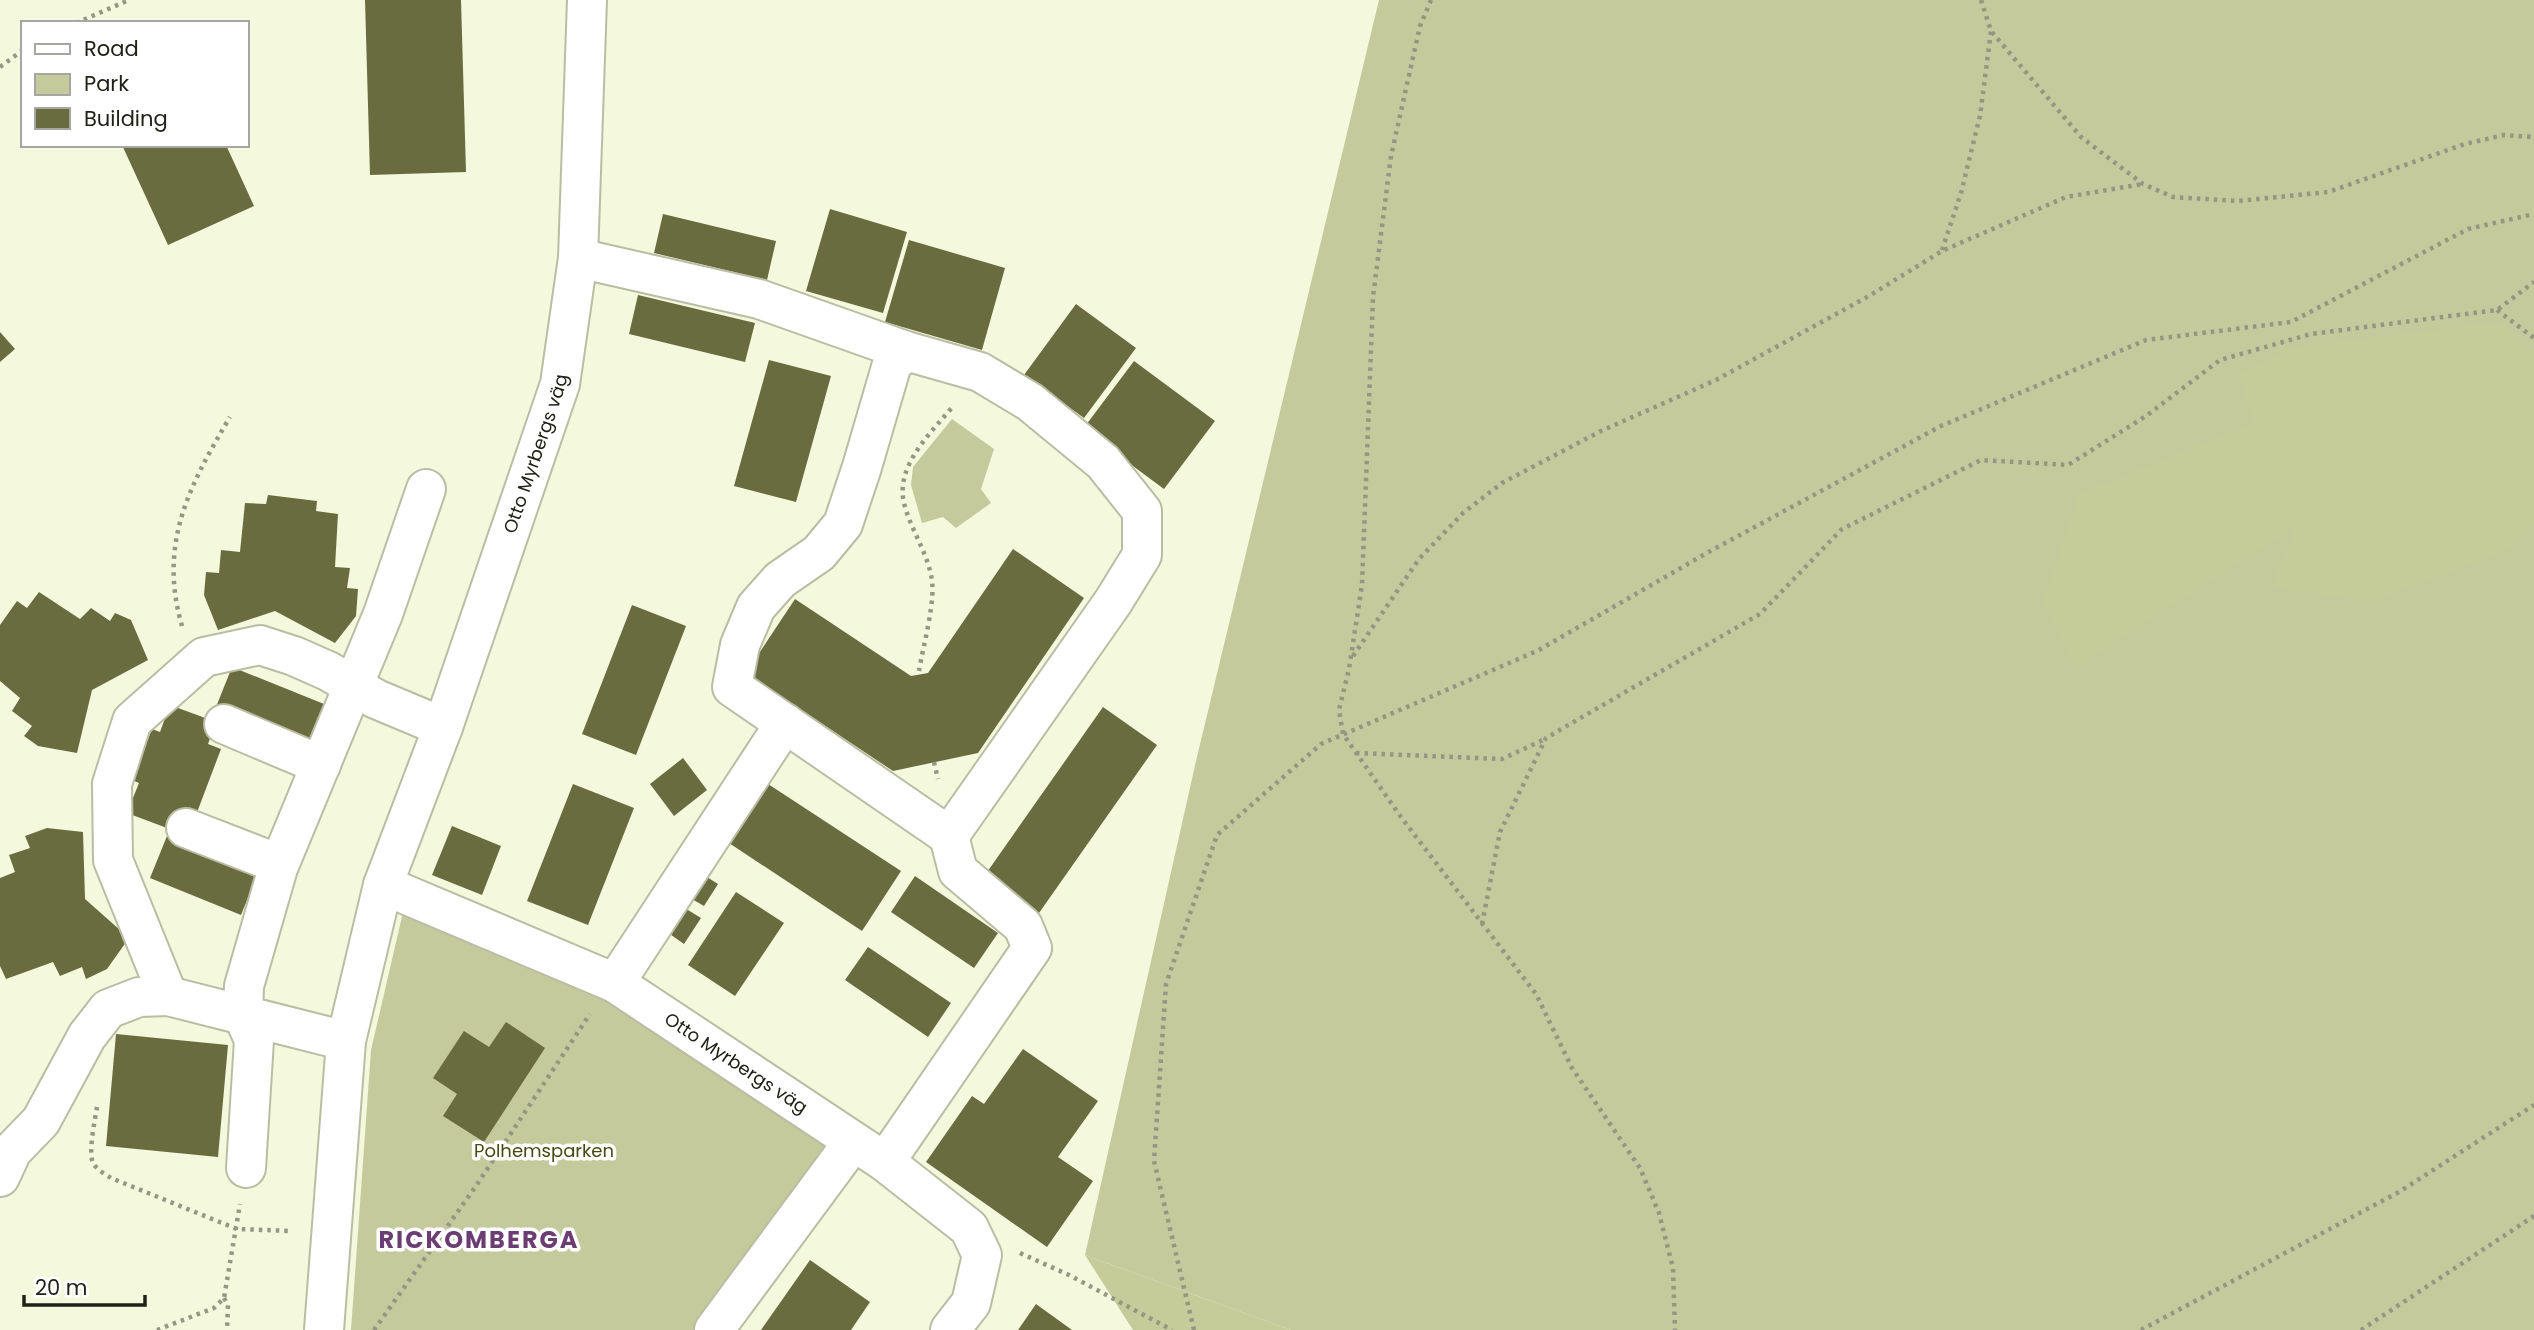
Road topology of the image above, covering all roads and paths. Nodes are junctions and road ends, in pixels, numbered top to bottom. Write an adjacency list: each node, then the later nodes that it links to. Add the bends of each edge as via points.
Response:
1 (129, 0): 5 (path)
2 (586, 0): 13 (street, Otto Myrbergs väg)
3 (1431, 0): 22 (path, via 1420,26 1391,156 1373,297 1362,585)
4 (1981, 0): 6 (path)
5 (81, 21)
6 (1991, 31): 10 (path, via 2081,137); 12 (path, via 1980,116)
7 (21, 51): 8 (path)
8 (0, 67)
9 (2534, 137): 10 (path, via 2504,135 2465,144 2328,192 2238,201 2173,197)
10 (2143, 184): 12 (path, via 2066,197)
11 (2534, 214): 28 (path, via 2468,229 2291,322 2146,340 1941,426 1705,554 1537,652)
12 (1942, 251): 22 (path, via 1728,373 1502,483 1463,513 1419,559)
13 (578, 258): 17 (street, via 760,299); 27 (street, Otto Myrbergs väg, via 560,384)
14 (2534, 282): 15 (path)
15 (2497, 310): 16 (path); 29 (path, via 2311,334 2220,360 2147,416 2068,465 1981,460 1842,529 1760,614)
16 (2534, 338)
17 (906, 351): 18 (street); 25 (street, via 892,364 843,524 820,553 780,580 756,607 740,645 732,687)
18 (980, 372): 23 (path, via 911,459 905,478 903,501 932,575); 33 (street, via 1030,402 1103,462 1142,511 1142,555)
19 (230, 417): 21 (path, via 181,511 172,575 187,642)
20 (426, 489): 24 (street)
21 (204, 657): 24 (street, via 260,645); 38 (street, via 132,720 112,783 113,860)
22 (1350, 659): 28 (path, via 1339,710)
23 (919, 671)
24 (353, 685): 27 (street); 31 (street)
25 (785, 723): 33 (street); 37 (street)
26 (224, 724): 31 (street)
27 (443, 727): 35 (street, Otto Myrbergs väg)
28 (1343, 734): 30 (path); 59 (path, via 1321,744 1217,835 1166,984 1154,1161)
29 (1546, 738): 30 (path, via 1502,759); 36 (path, via 1500,832)
30 (1356, 753): 36 (path)
31 (321, 765): 34 (street)
32 (186, 828): 34 (street)
33 (949, 836): 44 (street, via 958,871 1023,926 1032,948)
34 (279, 864): 39 (street, via 244,986)
35 (383, 885): 37 (street, Otto Myrbergs väg); 40 (street, Otto Myrbergs väg)
36 (1482, 924): 60 (path, via 1535,994 1572,1068 1640,1168 1659,1213 1673,1268)
37 (615, 983): 43 (street, Otto Myrbergs väg); 55 (path, via 585,1020)
38 (168, 996): 39 (street); 46 (street, via 139,997 108,1009 87,1036 41,1121 12,1151)
39 (243, 1015): 40 (street); 45 (street, via 254,1040)
40 (346, 1041): 49 (street, Otto Myrbergs väg)
41 (97, 1101): 48 (path, via 91,1153 100,1171)
42 (2534, 1105): 61 (path, via 2399,1192)
43 (853, 1142): 44 (street, Otto Myrbergs väg); 56 (street)
44 (885, 1162): 50 (street, Otto Myrbergs väg, via 969,1228)
45 (246, 1168): 48 (path)
46 (0, 1177)
47 (2534, 1216): 62 (path)
48 (237, 1229): 49 (path); 51 (path)
49 (331, 1229): 54 (street, Otto Myrbergs väg)
50 (982, 1255): 57 (street, via 971,1303); 58 (path, via 1015,1251)
51 (224, 1298): 52 (path, via 214,1308); 53 (path)
52 (157, 1330)
53 (227, 1330)
54 (324, 1330)
55 (374, 1330)
56 (714, 1330)
57 (950, 1330)
58 (1172, 1330)
59 (1194, 1330)
60 (1675, 1330)
61 (2141, 1330)
62 (2361, 1330)

